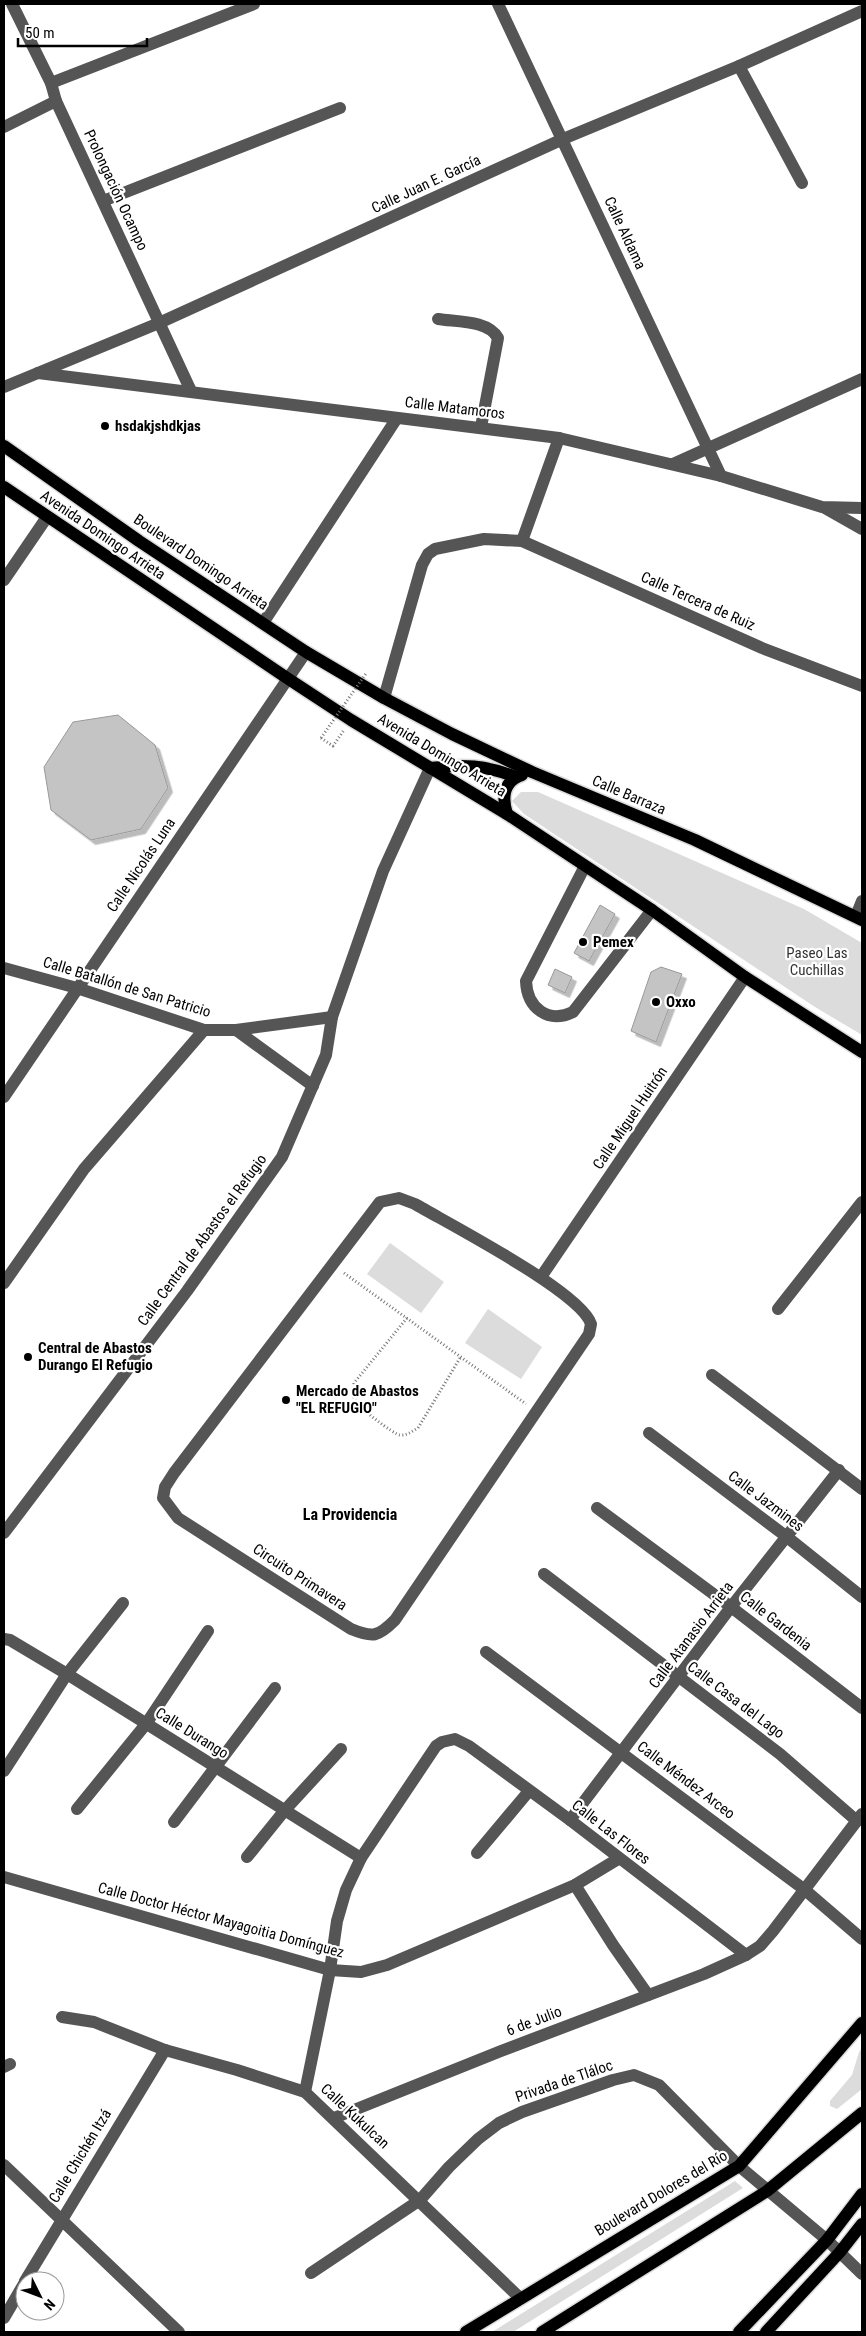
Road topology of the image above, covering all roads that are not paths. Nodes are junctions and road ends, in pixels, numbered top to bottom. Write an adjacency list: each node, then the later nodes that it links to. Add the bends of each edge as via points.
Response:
1 (12, 4): 6 (street, Prolongación Ocampo)
2 (254, 4): 6 (street)
3 (498, 4): 10 (street, Calle Aldama)
4 (862, 10): 5 (street, Calle Juan E. García)
5 (739, 66): 10 (street, Calle Juan E. García); 11 (street)
6 (52, 83): 7 (street, Prolongación Ocampo)
7 (56, 101): 9 (street); 12 (street, Prolongación Ocampo)
8 (340, 108): 12 (street)
9 (4, 127)
10 (563, 139): 14 (street, Calle Juan E. García); 23 (street, Calle Aldama)
11 (802, 183)
12 (103, 201): 14 (street, Prolongación Ocampo)
13 (438, 320): 20 (street, via 484,326 494,331 498,338)
14 (159, 323): 15 (street, Calle Juan E. García); 18 (street, Prolongación Ocampo)
15 (37, 373): 17 (street, Calle Juan E. García); 18 (street, Calle Matamoros)
16 (862, 379): 23 (street)
17 (4, 387)
18 (191, 391): 19 (street, Calle Matamoros)
19 (397, 418): 20 (street, Calle Matamoros); 33 (street)
20 (481, 427): 21 (street, Calle Matamoros)
21 (560, 438): 24 (street, Calle Matamoros); 31 (street)
22 (4, 446): 33 (main road, Boulevard Domingo Arrieta, via 139,542)
23 (708, 447): 24 (street); 25 (street, Calle Aldama)
24 (673, 464): 25 (street, Calle Matamoros)
25 (721, 476): 27 (street, Calle Matamoros)
26 (4, 487): 29 (main road, Avenida Domingo Arrieta)
27 (822, 507): 28 (street, Calle Matamoros); 30 (street)
28 (862, 508)
29 (47, 517): 32 (street); 35 (main road, Avenida Domingo Arrieta)
30 (862, 528)
31 (522, 541): 36 (street, Calle Tercera de Ruiz, via 762,648); 37 (street, via 484,539 435,549 428,554 422,565)
32 (4, 580)
33 (263, 623): 34 (main road, Boulevard Domingo Arrieta)
34 (306, 652): 35 (street, Calle Nicolás Luna); 37 (main road, Boulevard Domingo Arrieta)
35 (287, 678): 38 (main road, Avenida Domingo Arrieta); 48 (street, Calle Nicolás Luna)
36 (862, 686)
37 (384, 698): 39 (main road, Calle Barraza)
38 (430, 768): 40 (main road, via 480,766); 41 (main road, Avenida Domingo Arrieta); 49 (street, Calle Central de Abastos el Refugio, via 383,871)
39 (532, 772): 40 (main road); 45 (main road, Calle Barraza, via 695,840)
40 (516, 777): 41 (main road, via 505,792 503,802)
41 (507, 814): 42 (main road, Avenida Domingo Arrieta)
42 (585, 866): 44 (main road, Avenida Domingo Arrieta); 44 (street, via 526,982 530,1002 550,1016 563,1017 573,1012)
43 (862, 901): 45 (street)
44 (652, 910): 47 (main road, Avenida Domingo Arrieta)
45 (859, 918)
46 (4, 968): 48 (street, Calle Batallón de San Patricio)
47 (745, 977): 52 (main road, Avenida Domingo Arrieta); 56 (street, Calle Miguel Huitrón)
48 (77, 988): 50 (street, Calle Batallón de San Patricio); 54 (street, Calle Nicolás Luna)
49 (332, 1017): 51 (street, Calle Batallón de San Patricio); 53 (street, Calle Central de Abastos el Refugio, via 326,1055)
50 (204, 1030): 51 (street, Calle Batallón de San Patricio); 57 (street, via 84,1169)
51 (236, 1030): 53 (street)
52 (862, 1052)
53 (313, 1086): 64 (street, Calle Central de Abastos el Refugio, via 282,1157 187,1291)
54 (4, 1097)
55 (862, 1202): 58 (street)
56 (541, 1277): 56 (street, Circuito Primavera, via 415,1204 399,1198 380,1202 165,1487 163,1498 178,1518 351,1629 375,1636 386,1630 589,1334 592,1324 589,1316)
57 (4, 1283)
58 (778, 1309)
59 (712, 1375): 61 (street)
60 (649, 1433): 65 (street, Calle Jazmines)
61 (838, 1470): 62 (street); 65 (street, Calle Atanasio Arrieta)
62 (862, 1488)
63 (597, 1508): 69 (street, Calle Gardenia)
64 (4, 1533)
65 (787, 1537): 67 (street, Calle Jazmines); 69 (street, Calle Atanasio Arrieta)
66 (544, 1574): 74 (street, Calle Casa del Lago)
67 (862, 1598)
68 (123, 1603): 73 (street)
69 (731, 1607): 74 (street, Calle Atanasio Arrieta); 76 (street, Calle Gardenia)
70 (208, 1631): 77 (street)
71 (4, 1640): 73 (street, Calle Durango, via 10,1640)
72 (486, 1652): 79 (street, Calle Méndez Arceo)
73 (67, 1674): 77 (street, Calle Durango); 81 (street)
74 (679, 1678): 79 (street, Calle Atanasio Arrieta); 85 (street, Calle Casa del Lago)
75 (275, 1688): 80 (street)
76 (862, 1708)
77 (146, 1724): 80 (street, Calle Durango); 83 (street)
78 (341, 1749): 84 (street)
79 (622, 1752): 86 (street, Calle Atanasio Arrieta); 94 (street, Calle Méndez Arceo)
80 (216, 1767): 84 (street, Calle Durango); 87 (street)
81 (4, 1771)
82 (529, 1791): 86 (street, Calle Las Flores); 88 (street); 90 (street, Calle Las Flores, via 455,1739 436,1746)
83 (77, 1809)
84 (286, 1810): 89 (street); 90 (street, Calle Durango)
85 (860, 1818): 94 (street, 6 de Julio)
86 (570, 1820): 91 (street, Calle Las Flores)
87 (174, 1822)
88 (477, 1853)
89 (247, 1857)
90 (361, 1858): 97 (street, via 346,1890 337,1921)
91 (618, 1859): 93 (street, Calle Doctor Héctor Mayagoitia Domínguez); 96 (street, Calle Las Flores)
92 (4, 1877): 97 (street, Calle Doctor Héctor Mayagoitia Domínguez)
93 (575, 1885): 97 (street, Calle Doctor Héctor Mayagoitia Domínguez, via 387,1965 360,1972); 98 (street)
94 (805, 1890): 95 (street, Calle Méndez Arceo); 96 (street, 6 de Julio, via 760,1946)
95 (862, 1939)
96 (746, 1956): 98 (street, 6 de Julio)
97 (330, 1970): 102 (street)
98 (648, 1995): 104 (street, 6 de Julio)
99 (62, 2017): 101 (street, Calle Kukulcan, via 94,2022)
100 (862, 2022): 106 (main road, Boulevard Dolores del Río)
101 (165, 2050): 102 (street, Calle Kukulcan); 110 (street, Calle Chichén Itzá)
102 (305, 2092): 104 (street, Calle Kukulcan)
103 (862, 2112): 107 (main road)
104 (334, 2118): 109 (street, Calle Kukulcan)
105 (4, 2165): 110 (street)
106 (739, 2166): 107 (street, Privada de Tláloc); 109 (street, Privada de Tláloc, via 659,2085 634,2075 522,2112 499,2123 449,2167); 117 (main road, Boulevard Dolores del Río)
107 (767, 2191): 112 (street, Privada de Tláloc); 121 (main road)
108 (862, 2194): 112 (main road)
109 (420, 2200): 115 (street, Privada de Tláloc); 117 (street, Calle Kukulcan)
110 (61, 2220): 114 (street, Calle Chichén Itzá); 120 (street)
111 (862, 2224): 113 (main road)
112 (827, 2240): 113 (street, Privada de Tláloc); 123 (main road)
113 (840, 2252): 116 (street, Privada de Tláloc); 124 (main road)
114 (31, 2271)
115 (311, 2273)
116 (862, 2274)
117 (520, 2298): 122 (main road, Boulevard Dolores del Río)
118 (15, 2299): 119 (street, Calle Chichén Itzá)
119 (4, 2318)
120 (174, 2331)
121 (546, 2331)
122 (466, 2332)
123 (738, 2332)
124 (766, 2332)

